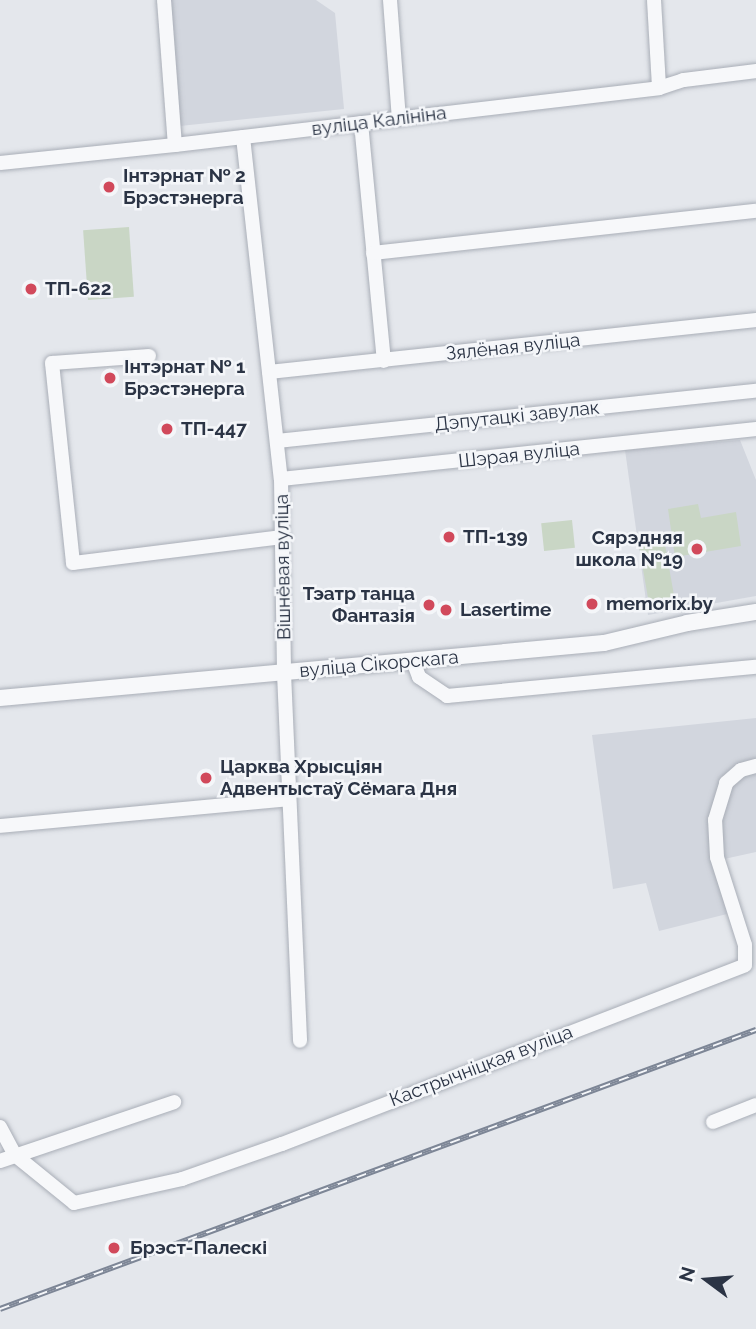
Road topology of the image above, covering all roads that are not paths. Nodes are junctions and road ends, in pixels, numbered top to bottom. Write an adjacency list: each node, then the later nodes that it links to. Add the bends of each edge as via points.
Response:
1 (164, 0): 9 (street)
2 (390, 0): 6 (street)
3 (654, 0): 5 (street)
4 (756, 71): 5 (street, вуліца Калініна, via 684,80)
5 (659, 88): 6 (street, вуліца Калініна)
6 (400, 119): 7 (street, вуліца Калініна)
7 (361, 124): 8 (street, вуліца Калініна); 12 (street)
8 (243, 137): 9 (street, вуліца Калініна); 16 (street, Вішнёвая вуліца)
9 (175, 145): 10 (street, вуліца Калініна)
10 (0, 163)
11 (756, 211): 12 (street)
12 (373, 253): 15 (street)
13 (756, 320): 15 (street, Зялёная вуліца)
14 (149, 356): 21 (street, via 52,363 73,563)
15 (384, 361): 16 (street, Зялёная вуліца)
16 (269, 372): 19 (street, Вішнёвая вуліца)
17 (756, 391): 19 (street, Дэпутацкі завулак)
18 (756, 429): 20 (street, Шэрая вуліца)
19 (277, 441): 20 (street, Вішнёвая вуліца)
20 (281, 479): 21 (street, Вішнёвая вуліца)
21 (283, 537): 25 (street, Вішнёвая вуліца)
22 (756, 612): 23 (street, вуліца Сікорскага, via 604,643)
23 (413, 661): 24 (street, via 419,677 447,696); 25 (street, вуліца Сікорскага)
24 (756, 667)
25 (284, 673): 26 (street, вуліца Сікорскага); 28 (street, Вішнёвая вуліца)
26 (0, 698)
27 (756, 766): 30 (street, Кастрычніцкая вуліца, via 741,770 726,783 715,820 717,857)
28 (289, 799): 29 (street); 31 (street, Вішнёвая вуліца)
29 (0, 826)
30 (750, 962): 36 (street, Кастрычніцкая вуліца, via 182,1179 74,1203)
31 (300, 1041)
32 (174, 1102): 36 (street)
33 (756, 1105): 34 (street)
34 (713, 1122)
35 (0, 1127): 36 (street)
36 (15, 1155): 37 (street)
37 (0, 1161)

